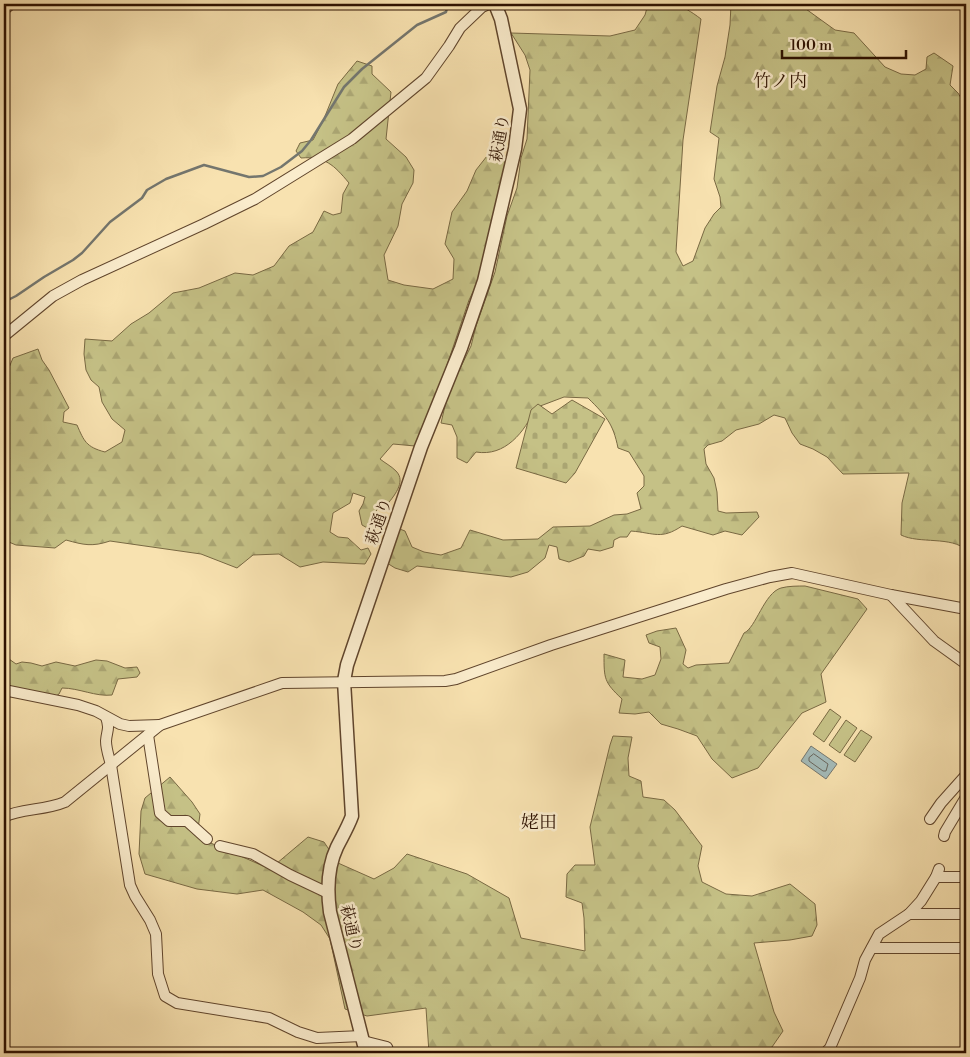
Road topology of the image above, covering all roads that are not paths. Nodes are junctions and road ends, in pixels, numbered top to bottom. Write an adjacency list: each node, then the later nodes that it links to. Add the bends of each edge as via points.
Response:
1 (11, 4): 4 (street)
2 (489, 4): 5 (street, via 460,28 426,78 352,139 255,199 53,296)
3 (495, 4): 9 (street, 萩通り, via 520,109 515,149 484,281 421,447 353,645)
4 (4, 10)
5 (4, 336)
6 (891, 595): 7 (street); 8 (street, via 934,641); 9 (street, via 792,573 726,589 464,677 445,681)
7 (966, 609)
8 (966, 664)
9 (344, 681): 13 (street, via 282,683); 25 (street, 萩通り, via 352,816 333,858)
10 (4, 690): 11 (street, via 96,710)
11 (106, 717): 12 (street); 14 (street)
12 (120, 724): 13 (street); 14 (street)
13 (160, 725): 15 (street)
14 (109, 729): 16 (street, via 106,741)
15 (148, 735): 16 (street); 22 (street, via 160,813 169,821 187,821)
16 (111, 765): 19 (street, via 65,802); 30 (street, via 130,885 156,934 158,974 165,996 177,1003 269,1018 317,1038)
17 (966, 775): 20 (street)
18 (966, 797): 21 (street)
19 (4, 817)
20 (930, 819)
21 (944, 836)
22 (207, 840)
23 (220, 846): 25 (street, via 253,854)
24 (966, 877): 26 (street, via 938,873)
25 (328, 893): 30 (street, 萩通り)
26 (909, 914): 27 (street); 28 (street, via 879,934)
27 (966, 914)
28 (872, 948): 29 (street); 32 (street, via 830,1048)
29 (966, 948)
30 (364, 1044): 31 (street, via 387,1047)
31 (389, 1053)
32 (825, 1053)

